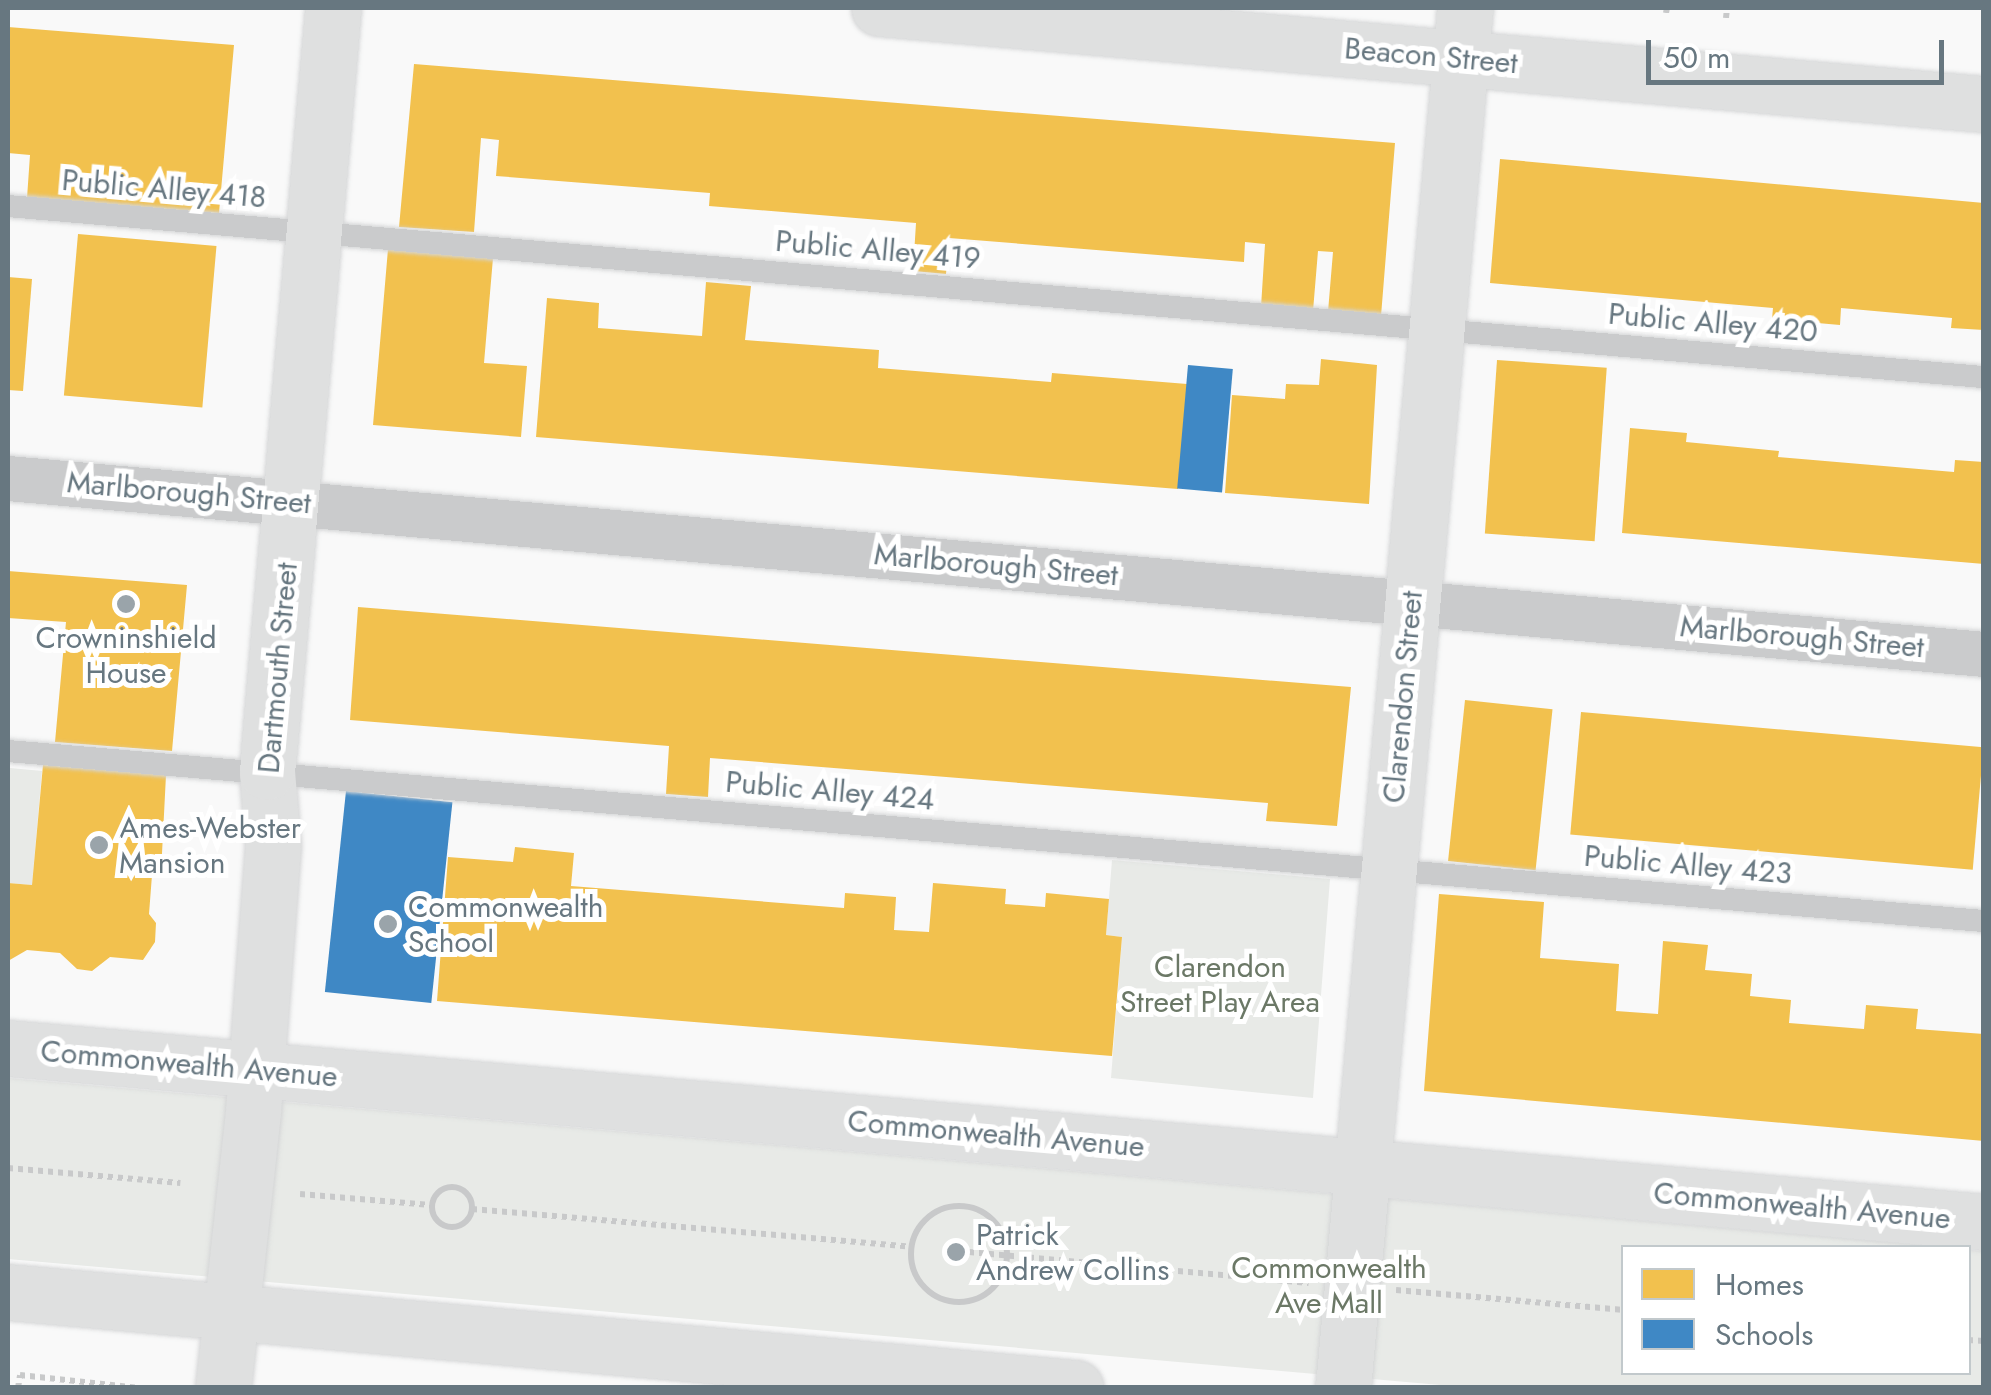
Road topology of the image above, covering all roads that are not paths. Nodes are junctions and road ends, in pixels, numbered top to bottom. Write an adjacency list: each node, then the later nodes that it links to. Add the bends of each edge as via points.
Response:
1 (333, 8): 6 (main road, Dartmouth Street)
2 (878, 8): 3 (main road, Beacon Street)
3 (1463, 33): 4 (main road, Beacon Street); 7 (main road, Clarendon Street)
4 (1984, 104)
5 (8, 206): 6 (lane, Public Alley 418)
6 (315, 232): 7 (lane, Public Alley 419); 10 (main road, Dartmouth Street)
7 (1436, 329): 8 (lane, Public Alley 420); 11 (main road, Clarendon Street)
8 (1984, 378)
9 (8, 478): 10 (street, Marlborough Street)
10 (294, 502): 11 (street, Marlborough Street); 14 (main road, Dartmouth Street)
11 (1411, 603): 12 (street, Marlborough Street); 15 (main road, Clarendon Street)
12 (1984, 654)
13 (8, 751): 14 (lane, Public Alley 424)
14 (267, 772): 15 (lane, Public Alley 424); 18 (main road, Dartmouth Street, via 274,846)
15 (1388, 869): 16 (lane, Public Alley 423); 19 (main road, Clarendon Street)
16 (1984, 921)
17 (8, 1048): 18 (main road, Commonwealth Avenue)
18 (255, 1070): 19 (main road, Commonwealth Avenue); 22 (main road, Dartmouth Street)
19 (1362, 1166): 20 (main road, Commonwealth Avenue); 25 (main road, Clarendon Street)
20 (1984, 1222)
21 (8, 1292): 22 (main road)
22 (233, 1314): 23 (main road, Dartmouth Street); 24 (main road)
23 (223, 1388)
24 (1076, 1388)
25 (1343, 1388)

